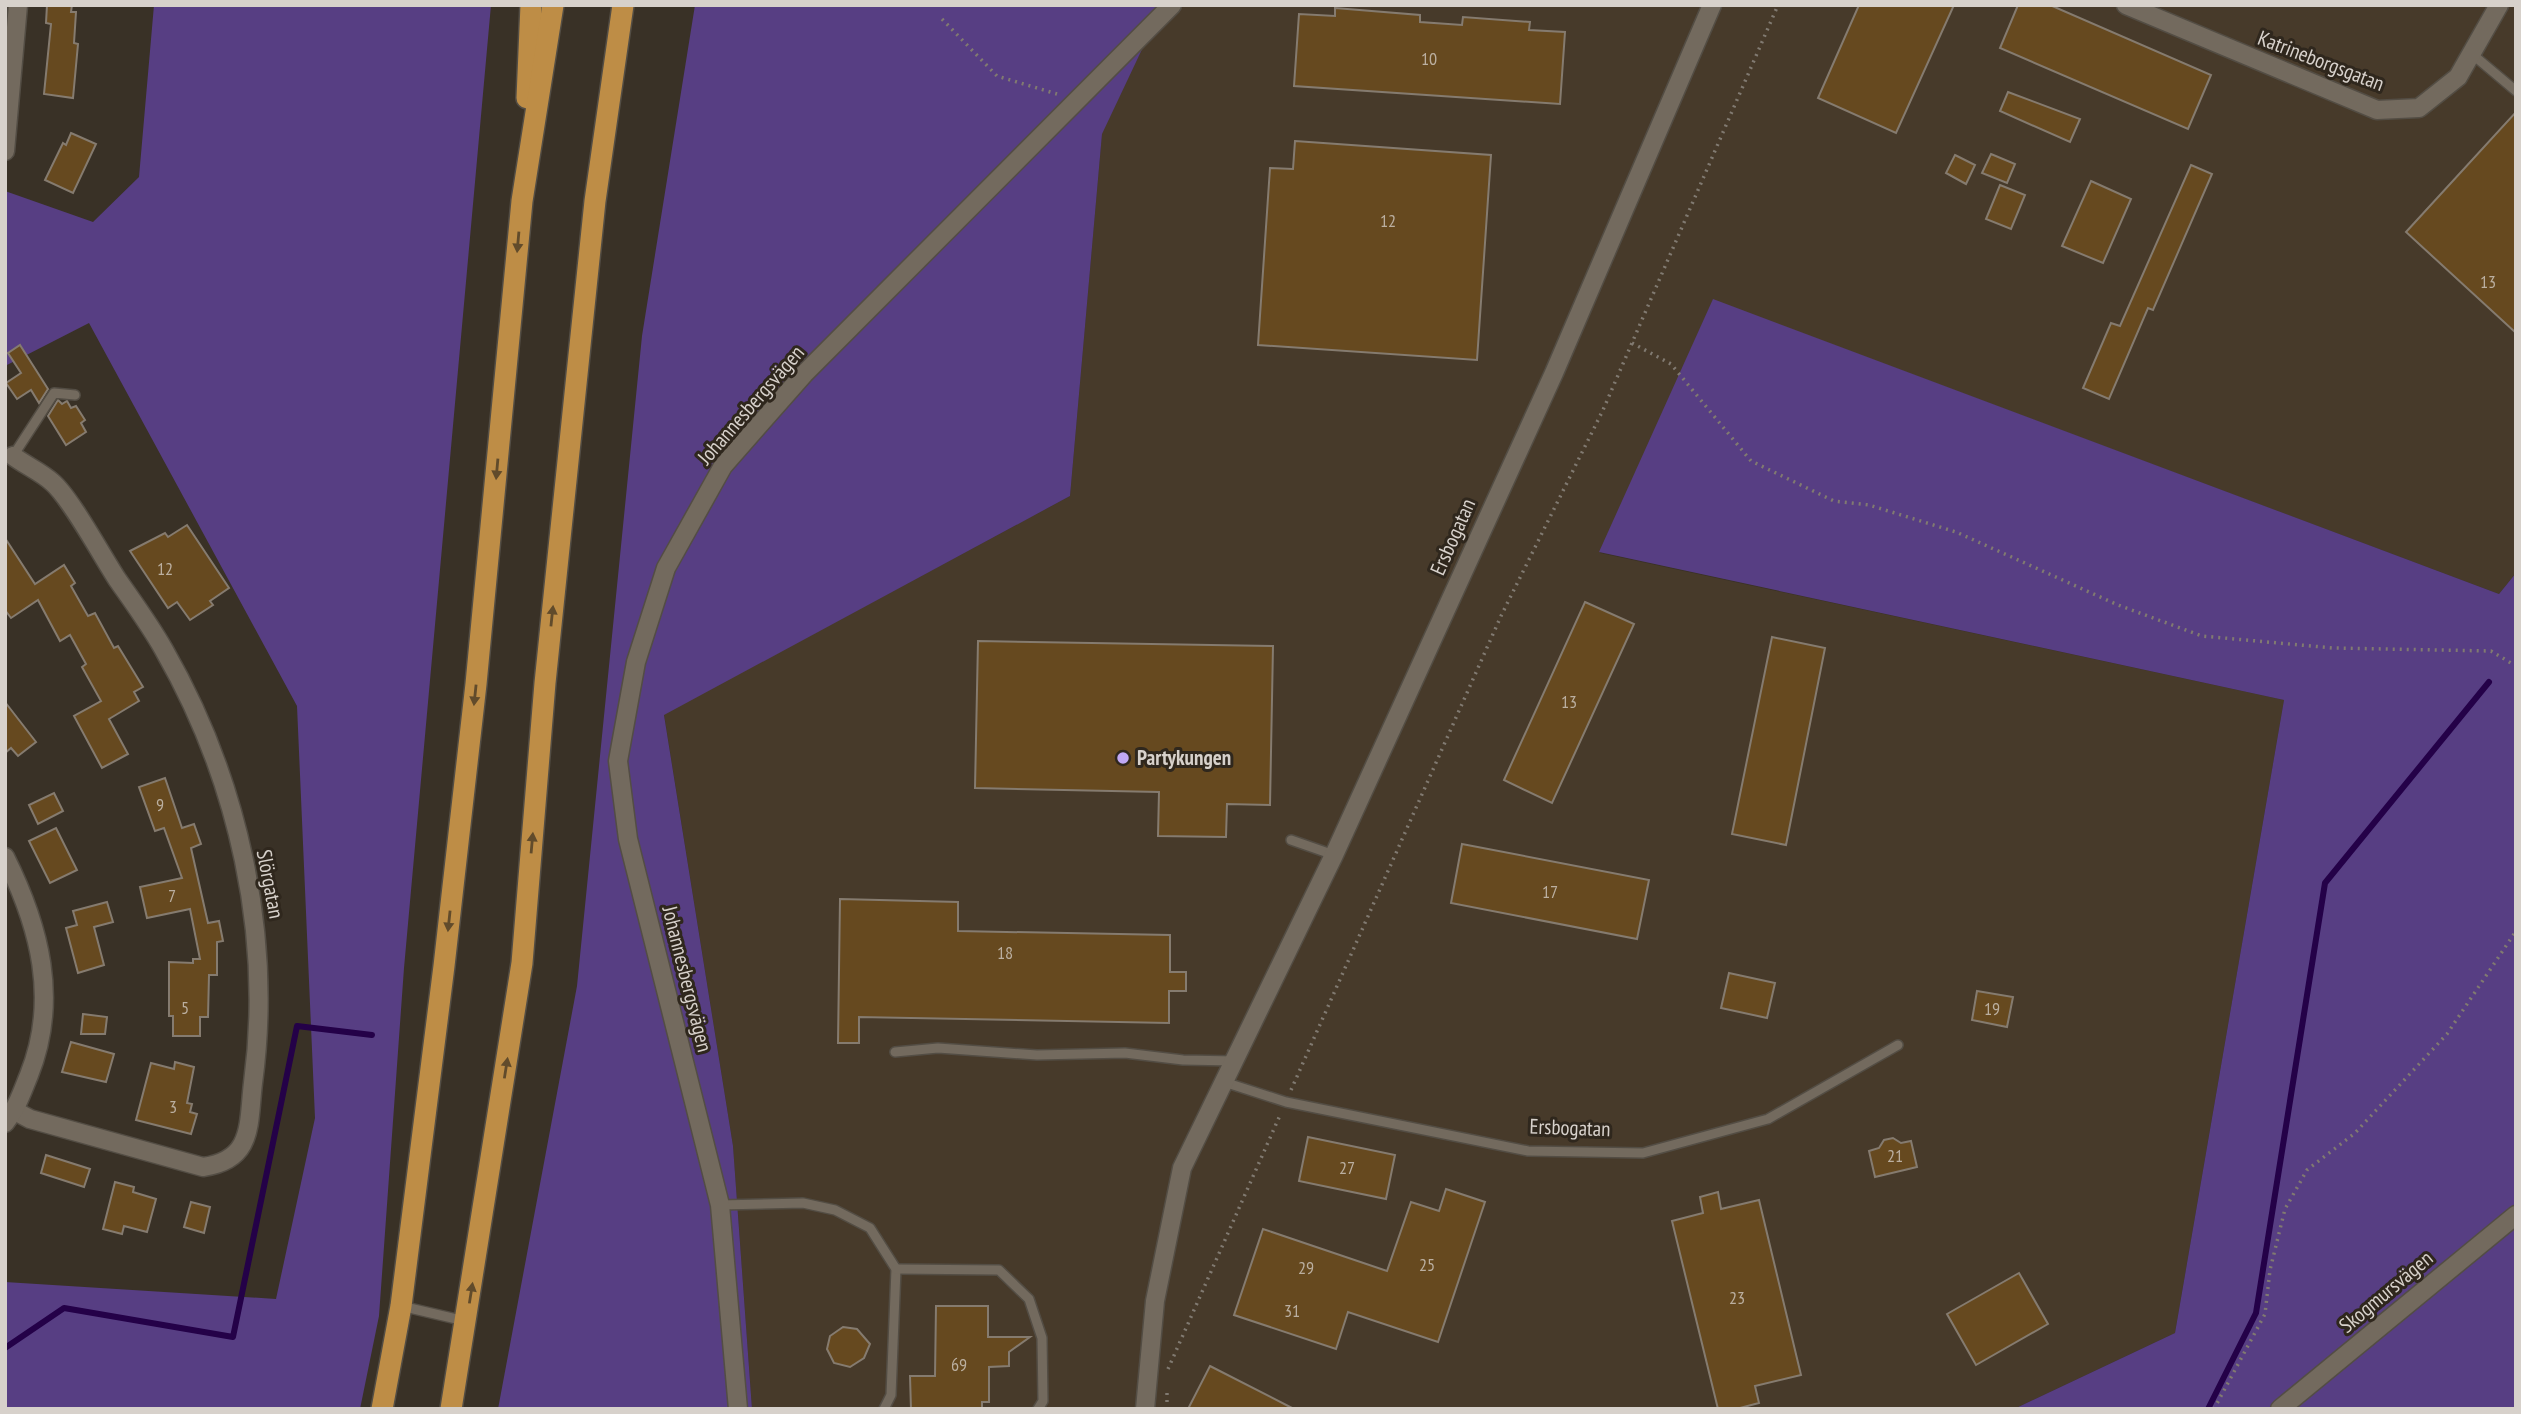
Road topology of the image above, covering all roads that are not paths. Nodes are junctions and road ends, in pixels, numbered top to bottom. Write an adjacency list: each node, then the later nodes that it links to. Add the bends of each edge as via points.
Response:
1 (18, 5): 11 (street)
2 (531, 5): 12 (highway)
3 (554, 5): 12 (highway)
4 (623, 5): 27 (highway, one-way to 4, via 522,963 590,242)
5 (1172, 5): 23 (street, Johannesbergsvägen, via 804,374 723,466 666,568 636,663 618,761 628,839)
6 (1712, 5): 16 (street, Ersbogatan, via 1554,373)
7 (2126, 5): 9 (street, Katrineborgsgatan, via 2377,110 2419,107 2458,77)
8 (2499, 5): 9 (street, Katrineborgsgatan)
9 (2472, 54): 10 (lane)
10 (2516, 91)
11 (5, 151)
12 (522, 201): 26 (highway, one-way to 26, via 476,684)
13 (75, 395): 14 (lane, via 54,393)
14 (13, 456): 22 (street, Slörgatan, via 54,483 164,649 204,729 247,871 256,929 259,1042 243,1147 232,1160 203,1167)
15 (1291, 840): 16 (lane)
16 (1334, 855): 20 (street, Ersbogatan)
17 (5, 857): 22 (street, via 30,912 45,981 40,1049)
18 (1898, 1045): 21 (lane, Ersbogatan, via 1768,1119 1643,1153 1528,1151 1286,1102)
19 (895, 1052): 20 (lane, via 938,1048)
20 (1235, 1061): 21 (street, Ersbogatan)
21 (1224, 1082): 34 (street, Ersbogatan, via 1182,1168 1155,1301)
22 (10, 1117)
23 (720, 1205): 25 (lane, via 803,1203 835,1210 870,1228); 31 (street, Johannesbergsvägen)
24 (2516, 1215): 28 (street, Skogmursvägen)
25 (896, 1269): 32 (lane, via 891,1395); 33 (lane, via 999,1270 1029,1298 1042,1338 1043,1401)
26 (401, 1306): 27 (lane); 29 (highway)
27 (466, 1322): 30 (highway)
28 (2287, 1407)
29 (382, 1409)
30 (451, 1409)
31 (738, 1409)
32 (884, 1409)
33 (1038, 1409)
34 (1144, 1409)

